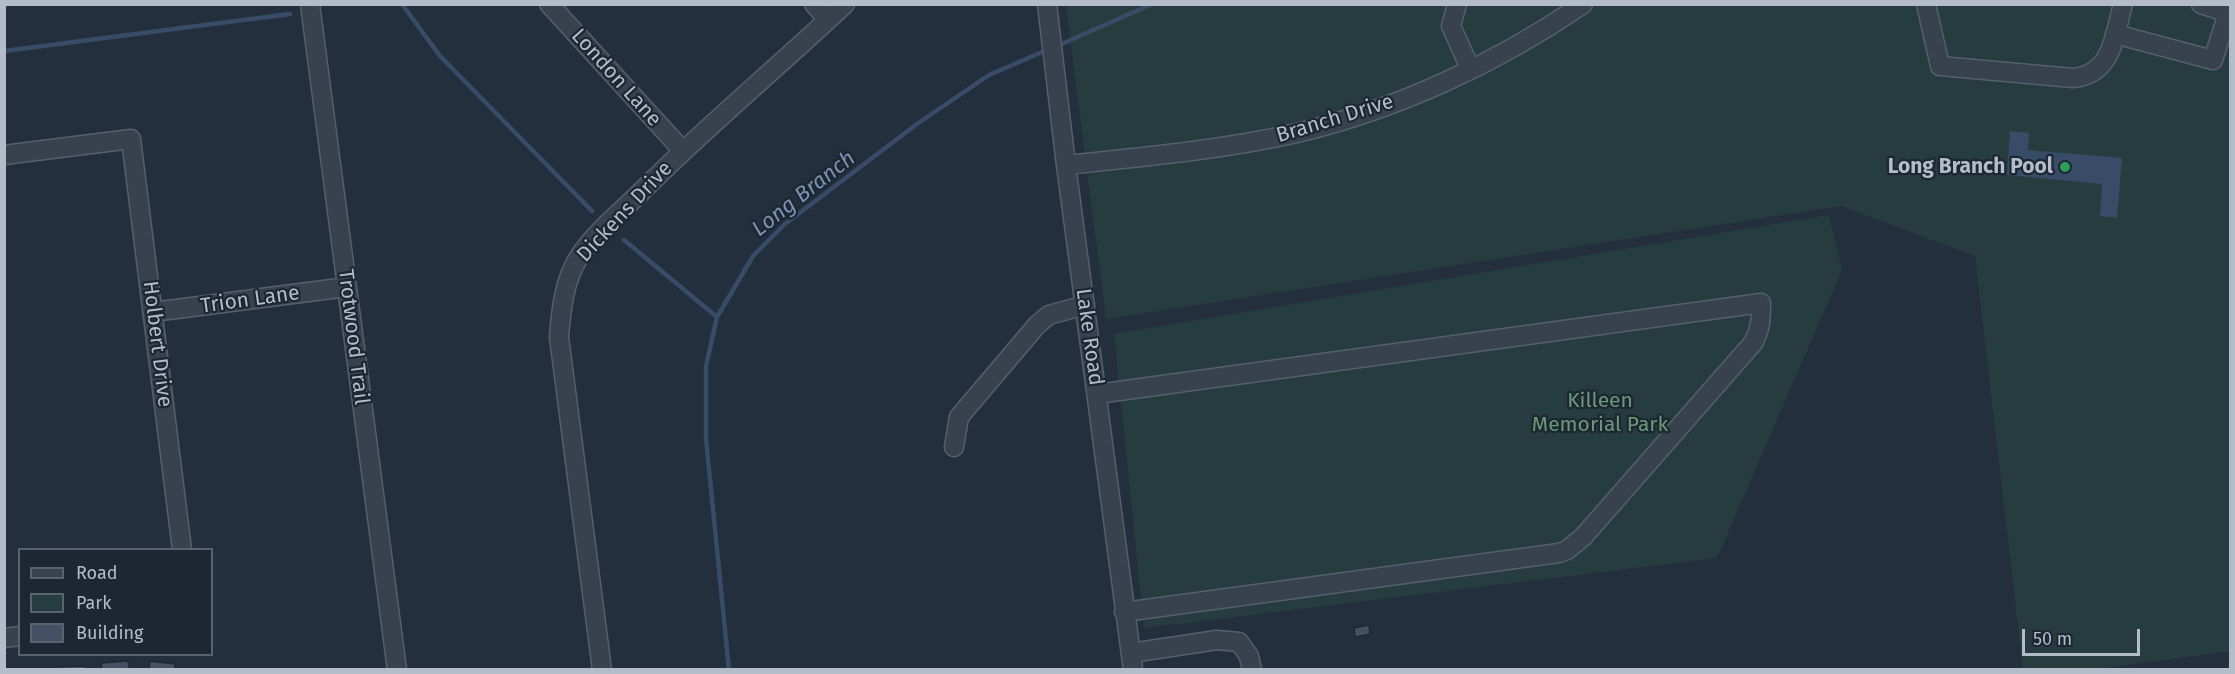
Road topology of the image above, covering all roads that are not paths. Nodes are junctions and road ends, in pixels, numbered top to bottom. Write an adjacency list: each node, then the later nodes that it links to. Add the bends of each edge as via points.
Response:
1 (310, 4): 17 (street, Trotwood Trail)
2 (549, 4): 14 (street, London Lane)
3 (814, 4): 11 (street)
4 (845, 4): 11 (street, Dickens Drive)
5 (1457, 4): 13 (street, via 1451,26)
6 (1583, 4): 13 (street, Branch Drive, via 1520,44)
7 (1926, 4): 12 (street, via 1940,66 2083,77 2104,64)
8 (2123, 4): 12 (street)
9 (2201, 4): 12 (street, via 2228,13 2213,60)
10 (1048, 13): 16 (street, Lake Road)
11 (828, 20): 14 (street, Dickens Drive)
12 (2115, 34)
13 (1470, 69): 16 (street, Branch Drive, via 1387,105 1298,132 1213,148)
14 (683, 151): 26 (street, Dickens Drive, via 578,257 562,308 559,337)
15 (4, 155): 19 (street, Holbert Drive, via 131,138)
16 (1066, 165): 18 (street, Lake Road)
17 (347, 287): 19 (street, Trion Lane); 25 (street, Trotwood Trail)
18 (1085, 305): 20 (street, Lake Road); 21 (street, via 1049,315 1037,325 959,417)
19 (153, 312): 22 (street, Holbert Drive)
20 (1097, 394): 23 (street, Lake Road); 23 (street, via 1761,303 1759,332 1753,343 1583,537 1567,550)
21 (954, 447)
22 (182, 548)
23 (1124, 612): 24 (street, Lake Road)
24 (1132, 661): 27 (street, via 1217,640 1239,642)
25 (397, 669)
26 (602, 669)
27 (1252, 669)

